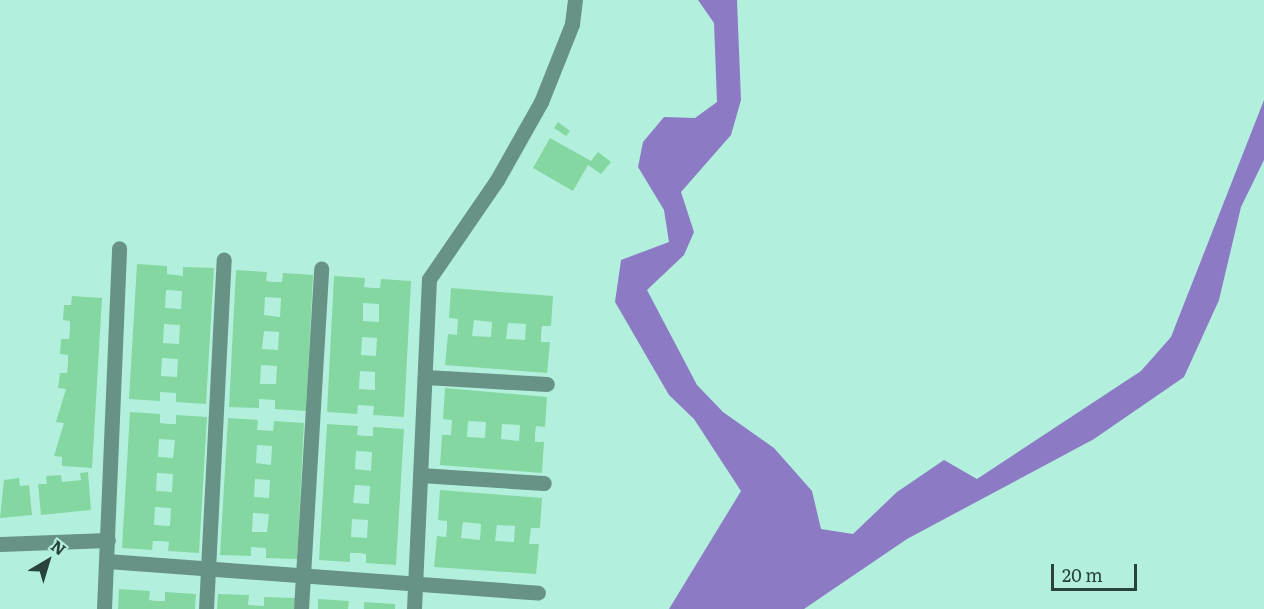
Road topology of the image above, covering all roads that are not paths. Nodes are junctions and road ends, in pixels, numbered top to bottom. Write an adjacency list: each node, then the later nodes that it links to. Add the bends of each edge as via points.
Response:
1 (575, 0): 5 (street, via 572,24 541,102 497,180 429,279)
2 (119, 248): 9 (street)
3 (224, 259): 12 (street)
4 (321, 269): 13 (street)
5 (425, 377): 6 (street); 7 (street)
6 (547, 384)
7 (420, 476): 8 (street); 14 (street)
8 (544, 483)
9 (108, 540): 10 (street); 11 (street)
10 (0, 544)
11 (107, 561): 12 (street); 16 (street)
12 (208, 568): 13 (street); 17 (street)
13 (303, 576): 14 (street); 18 (street)
14 (415, 585): 15 (street); 19 (street)
15 (538, 594)
16 (104, 609)
17 (206, 609)
18 (301, 609)
19 (414, 609)

